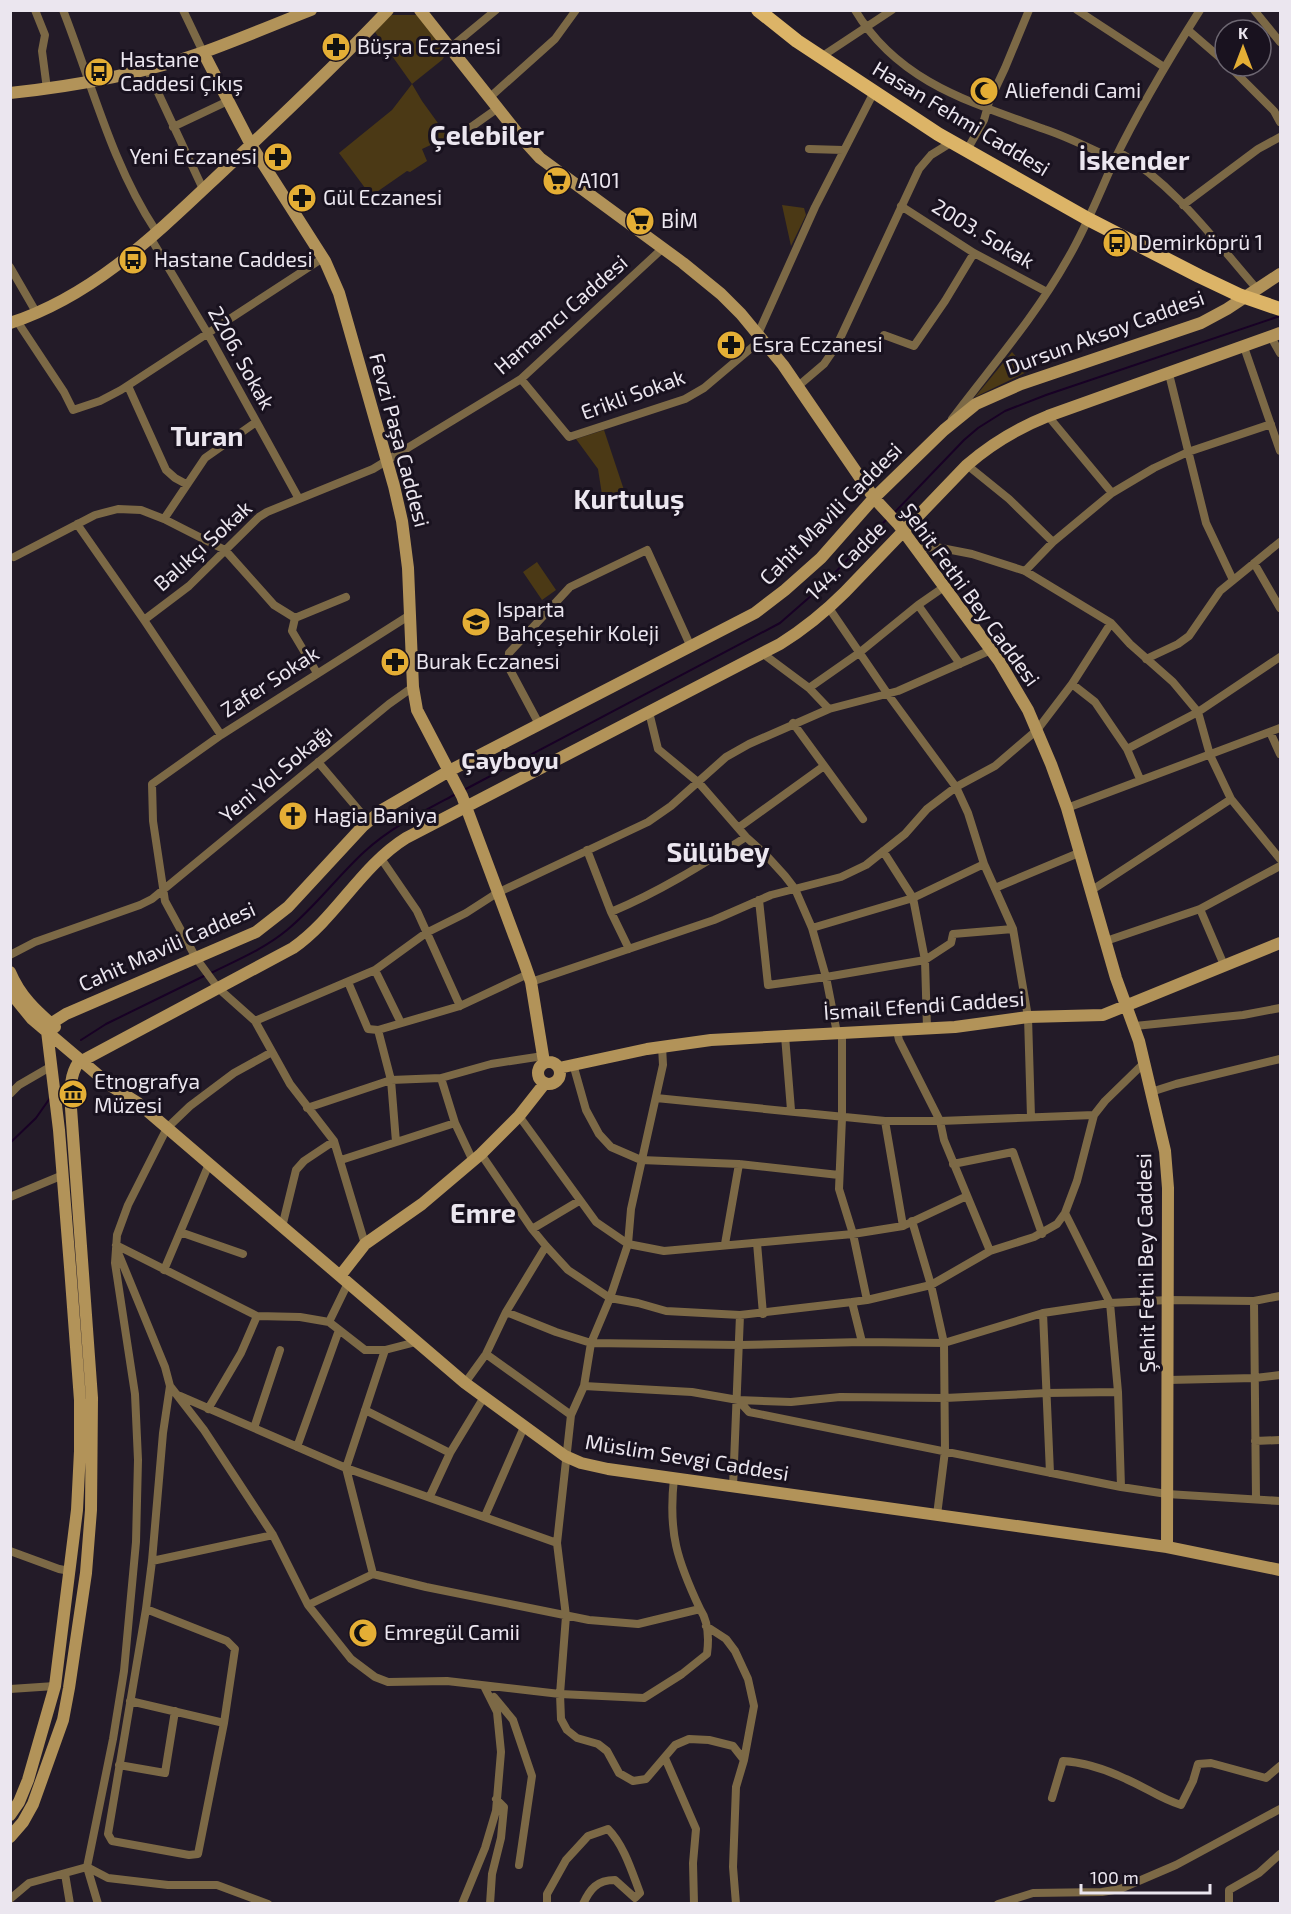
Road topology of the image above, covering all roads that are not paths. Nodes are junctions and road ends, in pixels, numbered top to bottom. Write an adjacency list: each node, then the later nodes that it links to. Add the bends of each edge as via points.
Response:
1 (35, 10): 27 (street, via 45,35 42,51)
2 (63, 10): 26 (street, 2206. Sokak)
3 (183, 10): 20 (street)
4 (311, 10): 20 (street)
5 (387, 10): 39 (street)
6 (420, 10): 19 (street, Şehit Fethi Bey Caddesi)
7 (496, 10): 19 (street)
8 (576, 10): 30 (street, via 555,39)
9 (758, 10): 22 (main road, Hasan Fehmi Caddesi)
10 (855, 10): 16 (street)
11 (892, 10): 16 (street)
12 (1029, 10): 33 (street)
13 (1077, 10): 23 (street)
14 (1200, 10): 17 (street, Cahit Mavili Caddesi)
15 (1254, 10): 18 (street)
16 (866, 27): 22 (street); 33 (street, via 907,68)
17 (1188, 30): 21 (street); 23 (street, Cahit Mavili Caddesi)
18 (1281, 42)
19 (450, 48): 30 (street, Şehit Fethi Bey Caddesi)
20 (203, 52): 24 (street); 31 (street, Fevzi Paşa Caddesi)
21 (1213, 52)
22 (820, 57): 28 (main road, Hasan Fehmi Caddesi)
23 (1164, 67): 43 (street, Cahit Mavili Caddesi)
24 (147, 69): 26 (street); 35 (street)
25 (1241, 78): 34 (street)
26 (89, 82): 27 (street); 48 (street, 2206. Sokak)
27 (47, 89): 29 (street)
28 (874, 92): 37 (main road, Hasan Fehmi Caddesi); 41 (street)
29 (10, 93)
30 (489, 98): 32 (street, Şehit Fethi Bey Caddesi)
31 (228, 101): 35 (street); 39 (street, Fevzi Paşa Caddesi)
32 (498, 108): 38 (street); 49 (street, Şehit Fethi Bey Caddesi, via 540,158)
33 (987, 109): 42 (street); 43 (street)
34 (1281, 122)
35 (174, 127): 44 (street)
36 (1281, 137): 46 (street, via 1258,149)
37 (952, 141): 42 (main road, Hasan Fehmi Caddesi); 45 (street, via 922,164)
38 (450, 142)
39 (251, 145): 44 (street); 51 (street, Fevzi Paşa Caddesi)
40 (809, 149): 41 (street)
41 (843, 150): 62 (street)
42 (967, 150): 47 (main road, Hasan Fehmi Caddesi)
43 (1117, 156): 46 (street, via 1148,172); 47 (street, Cahit Mavili Caddesi)
44 (203, 189): 48 (street)
45 (901, 206): 50 (street, 2003. Sokak); 68 (street, via 837,345 824,364)
46 (1183, 206): 55 (street)
47 (1088, 219): 54 (street, Cahit Mavili Caddesi); 55 (main road, Hasan Fehmi Caddesi, via 1199,276)
48 (153, 234): 57 (street, via 97,280); 59 (street, 2206. Sokak)
49 (663, 248): 62 (street, Şehit Fethi Bey Caddesi, via 721,294); 66 (street, Hamamcı Caddesi)
50 (974, 253): 54 (street, 2003. Sokak); 60 (street, via 914,346)
51 (323, 258): 59 (street); 75 (street, Fevzi Paşa Caddesi, via 339,293)
52 (10, 267): 57 (street)
53 (1281, 274): 55 (street, Dursun Aksoy Caddesi)
54 (1047, 292): 72 (street, Cahit Mavili Caddesi)
55 (1253, 296): 56 (main road, Hasan Fehmi Caddesi); 72 (street, Dursun Aksoy Caddesi, via 1188,328 993,395)
56 (1281, 309)
57 (36, 312): 58 (street)
58 (14, 322): 67 (street, via 73,410)
59 (208, 334): 67 (street); 70 (street, 2206. Sokak)
60 (884, 335)
61 (1276, 335): 63 (street, 144. Cadde); 64 (street)
62 (760, 336): 66 (street, Erikli Sokak, via 704,388 685,399 569,437); 68 (street, Şehit Fethi Bey Caddesi)
63 (1244, 347): 65 (street, 144. Cadde); 71 (street)
64 (1281, 353)
65 (1168, 374): 69 (street, 144. Cadde); 74 (street)
66 (521, 379): 75 (street, Hamamcı Caddesi)
67 (128, 386): 77 (street, via 166,470)
68 (797, 387): 80 (street, Şehit Fethi Bey Caddesi)
69 (1048, 416): 76 (street, 144. Cadde, via 1012,433); 78 (street)
70 (256, 422): 77 (street, via 205,458); 79 (street, 2206. Sokak)
71 (1271, 424): 73 (street); 74 (street)
72 (944, 430): 80 (street, Cahit Mavili Caddesi)
73 (1281, 451)
74 (1188, 452): 78 (street); 91 (street, via 1206,523)
75 (387, 461): 79 (street, Balıkçı Sokak); 97 (street, Fevzi Paşa Caddesi, via 405,537)
76 (967, 465): 83 (street, 144. Cadde); 84 (street)
77 (186, 484): 81 (street)
78 (1112, 493): 84 (street)
79 (298, 499): 87 (street, Balıkçı Sokak, via 259,517)
80 (877, 501): 83 (street, Şehit Fethi Bey Caddesi); 101 (street, Cahit Mavili Caddesi, via 777,597)
81 (164, 519): 82 (street, via 141,510 118,509); 87 (street)
82 (77, 524): 88 (street); 99 (street)
83 (901, 528): 86 (street, Şehit Fethi Bey Caddesi); 95 (street, 144. Cadde)
84 (1053, 542): 90 (street)
85 (1281, 542): 89 (street)
86 (916, 549): 90 (street, via 936,547 972,554); 92 (street, Şehit Fethi Bey Caddesi)
87 (225, 550): 98 (street, via 274,605); 99 (street, Balıkçı Sokak, via 189,586)
88 (12, 558)
89 (1254, 563): 91 (street); 96 (street)
90 (1025, 571): 100 (street)
91 (1233, 580): 106 (street, via 1220,591 1189,636)
92 (944, 587): 94 (street); 102 (street, Şehit Fethi Bey Caddesi)
93 (346, 597): 98 (street)
94 (918, 605): 104 (street); 107 (street)
95 (829, 608): 103 (street, 144. Cadde); 104 (street)
96 (1281, 608)
97 (410, 615): 108 (street, Zafer Sokak); 110 (street, Fevzi Paşa Caddesi)
98 (295, 618): 108 (street, via 292,631)
99 (144, 620): 121 (street)
100 (1111, 623): 106 (street); 109 (street)
101 (691, 647): 117 (street, Cahit Mavili Caddesi); 117 (street, via 647,550 570,587 510,651 508,666)
102 (991, 650): 107 (street); 119 (street, Şehit Fethi Bey Caddesi)
103 (762, 653): 111 (street); 114 (street, 144. Cadde)
104 (859, 653): 111 (street); 112 (street)
105 (1281, 657): 115 (street)
106 (1146, 659): 115 (street, via 1173,681)
107 (960, 664): 112 (street)
108 (317, 673): 121 (street, Zafer Sokak)
109 (1072, 684): 119 (street); 122 (street, via 1095,702)
110 (413, 687): 125 (street, Yeni Yol Sokağı); 127 (street, Fevzi Paşa Caddesi, via 421,719)
111 (809, 688): 113 (street)
112 (887, 693): 113 (street); 130 (street)
113 (829, 709): 116 (street)
114 (649, 712): 129 (street, via 658,749); 132 (street, 144. Cadde)
115 (1198, 712): 122 (street); 124 (street)
116 (793, 723): 126 (street); 129 (street, via 726,757)
117 (539, 724): 127 (street, Cahit Mavili Caddesi)
118 (1281, 728): 120 (street)
119 (1037, 730): 130 (street, via 995,766); 133 (street, Şehit Fethi Bey Caddesi)
120 (1270, 732): 123 (street); 124 (street)
121 (221, 735): 147 (street, Zafer Sokak, via 152,784)
122 (1127, 749): 128 (street)
123 (1281, 753)
124 (1210, 755): 128 (street); 131 (street)
125 (318, 762): 135 (street); 147 (street, Yeni Yol Sokağı)
126 (824, 766): 134 (street); 136 (street)
127 (452, 775): 132 (street, Fevzi Paşa Caddesi); 135 (street, Cahit Mavili Caddesi)
128 (1140, 779): 133 (street)
129 (699, 783): 136 (street); 138 (street, via 648,822)
130 (956, 787): 139 (street); 143 (street)
131 (1231, 799): 141 (street); 148 (street)
132 (464, 801): 142 (street, 144. Cadde); 149 (street, Fevzi Paşa Caddesi)
133 (1067, 808): 140 (street, Şehit Fethi Bey Caddesi)
134 (863, 819)
135 (368, 821): 162 (street, Cahit Mavili Caddesi, via 278,916)
136 (738, 828): 137 (street)
137 (746, 837): 146 (street); 153 (street, via 672,883)
138 (587, 850): 149 (street); 153 (street)
139 (883, 851): 146 (street, via 841,877); 150 (street)
140 (1081, 852): 145 (street); 148 (street, Şehit Fethi Bey Caddesi)
141 (1279, 854)
142 (380, 857): 156 (street, via 417,911); 169 (street, 144. Cadde, via 300,943)
143 (984, 864): 145 (street); 150 (street)
144 (1281, 866): 152 (street)
145 (994, 888): 155 (street)
146 (795, 889): 151 (street); 154 (street)
147 (163, 890): 160 (street, Yeni Yol Sokağı, via 140,905); 162 (street, via 165,901)
148 (1092, 890): 157 (street, Şehit Fethi Bey Caddesi)
149 (497, 893): 156 (street, via 466,914); 167 (street, Fevzi Paşa Caddesi)
150 (913, 898): 154 (street); 161 (street)
151 (759, 900): 159 (street); 166 (street, via 768,985)
152 (1200, 909): 157 (street); 163 (street)
153 (611, 912): 159 (street)
154 (812, 928): 166 (street)
155 (1013, 928): 161 (street, via 953,934 951,943); 174 (street)
156 (426, 933): 164 (street); 171 (street)
157 (1106, 941): 172 (street, Şehit Fethi Bey Caddesi)
158 (1281, 943): 163 (street, İsmail Efendi Caddesi)
159 (629, 949): 167 (street)
160 (10, 954)
161 (925, 960): 166 (street); 179 (street)
162 (199, 963): 169 (street); 178 (street, Cahit Mavili Caddesi, via 66,1014)
163 (1224, 965): 172 (street, İsmail Efendi Caddesi)
164 (375, 970): 168 (street); 176 (street)
165 (10, 972): 178 (street, Müslim Sevgi Caddesi, via 22,996)
166 (826, 977): 182 (street)
167 (529, 978): 171 (street); 187 (street, Fevzi Paşa Caddesi)
168 (348, 982): 175 (street); 180 (street, via 368,1029)
169 (216, 986): 175 (street); 186 (street, 144. Cadde)
170 (12, 997): 178 (street, Müslim Sevgi Caddesi, via 32,1019)
171 (460, 1006): 176 (street)
172 (1126, 1006): 174 (street, İsmail Efendi Caddesi, via 1096,1016); 177 (street, Şehit Fethi Bey Caddesi)
173 (1281, 1008): 177 (street, via 1233,1017)
174 (1028, 1017): 179 (street, İsmail Efendi Caddesi); 203 (street)
175 (255, 1021): 185 (street)
176 (401, 1023): 180 (street)
177 (1135, 1026): 189 (street, Şehit Fethi Bey Caddesi)
178 (49, 1028): 186 (street, Müslim Sevgi Caddesi); 191 (street)
179 (927, 1028): 181 (street, İsmail Efendi Caddesi)
180 (378, 1030): 194 (street)
181 (897, 1031): 182 (street, İsmail Efendi Caddesi); 206 (street)
182 (840, 1033): 183 (street, İsmail Efendi Caddesi); 204 (street)
183 (785, 1035): 184 (street, İsmail Efendi Caddesi); 200 (street)
184 (662, 1046): 190 (street, İsmail Efendi Caddesi); 198 (street, via 663,1065)
185 (272, 1052): 199 (street); 208 (street, via 234,1073)
186 (85, 1058): 208 (street, Müslim Sevgi Caddesi, via 111,1086); 312 (street, via 70,1079 93,1440 86,1573)
187 (544, 1059): 192 (street); 193 (street, via 491,1064); 195 (street, via 537,1072)
188 (1281, 1059): 196 (street)
189 (1144, 1063): 196 (street, Şehit Fethi Bey Caddesi); 201 (street)
190 (573, 1064): 192 (street, İsmail Efendi Caddesi); 213 (street, via 586,1110 600,1134 611,1147)
191 (50, 1067): 197 (street); 217 (street)
192 (559, 1068): 195 (street, via 556,1081)
193 (441, 1078): 194 (street); 207 (street)
194 (391, 1080): 199 (street); 210 (street)
195 (545, 1083): 202 (street)
196 (1151, 1092): 244 (street, Şehit Fethi Bey Caddesi, via 1167,1169)
197 (10, 1094)
198 (656, 1098): 200 (street); 213 (street)
199 (307, 1108): 209 (street)
200 (791, 1110): 204 (street)
201 (1094, 1115): 203 (street); 222 (street)
202 (519, 1116): 211 (street); 221 (street)
203 (1031, 1117): 206 (street)
204 (842, 1118): 205 (street); 218 (street)
205 (885, 1121): 206 (street); 224 (street)
206 (940, 1121): 216 (street)
207 (455, 1124): 210 (street); 211 (street)
208 (167, 1128): 214 (street, Müslim Sevgi Caddesi); 234 (street, via 128,1205)
209 (334, 1141): 212 (street); 225 (street, via 296,1170)
210 (396, 1142): 212 (street)
211 (477, 1158): 226 (street); 231 (street, via 423,1204)
212 (341, 1160): 231 (street)
213 (641, 1160): 215 (street); 232 (street)
214 (209, 1164): 225 (street, Müslim Sevgi Caddesi); 227 (street)
215 (739, 1164): 218 (street); 233 (street)
216 (953, 1164): 220 (street); 229 (street, via 1013,1152)
217 (63, 1175): 219 (street); 303 (street, via 80,1400 78,1498)
218 (839, 1175): 228 (street, via 839,1189)
219 (10, 1197)
220 (967, 1197): 223 (street); 236 (street)
221 (579, 1200): 226 (street); 232 (street, via 596,1222)
222 (1065, 1214): 229 (street); 247 (street)
223 (912, 1221): 224 (street); 240 (street)
224 (903, 1226): 228 (street)
225 (282, 1227): 239 (street, Müslim Sevgi Caddesi)
226 (532, 1229): 235 (street)
227 (180, 1232): 237 (street); 238 (street)
228 (853, 1234): 230 (street); 243 (street)
229 (1042, 1234): 236 (street)
230 (757, 1243): 233 (street); 250 (street)
231 (365, 1244): 239 (street)
232 (628, 1244): 233 (street, via 664,1251); 242 (street)
233 (725, 1244)
234 (116, 1246): 238 (street); 267 (street); 329 (street, via 115,1263 135,1394 136,1542 124,1671)
235 (546, 1246): 242 (street, via 568,1270); 248 (street)
236 (990, 1251): 240 (street)
237 (243, 1254)
238 (164, 1269): 252 (street)
239 (344, 1280): 253 (street); 255 (street, Müslim Sevgi Caddesi)
240 (931, 1285): 243 (street); 258 (street)
241 (1281, 1296): 245 (street)
242 (609, 1298): 251 (street, via 666,1311); 257 (street)
243 (867, 1300): 246 (street)
244 (1168, 1300): 245 (street); 247 (street); 265 (street, Şehit Fethi Bey Caddesi)
245 (1254, 1301): 264 (street)
246 (852, 1302): 250 (street); 256 (street)
247 (1110, 1303): 249 (street); 269 (street)
248 (506, 1312): 257 (street); 262 (street)
249 (1043, 1313): 258 (street); 270 (street)
250 (763, 1314): 251 (street)
251 (740, 1315): 259 (street)
252 (257, 1316): 253 (street); 275 (street, via 241,1353)
253 (329, 1322): 254 (street)
254 (339, 1330): 261 (street, via 364,1350); 282 (street)
255 (416, 1341): 261 (street); 266 (street, Müslim Sevgi Caddesi)
256 (862, 1342): 258 (street); 259 (street)
257 (591, 1343): 259 (street); 268 (street)
258 (944, 1343): 273 (street)
259 (740, 1345): 274 (street)
260 (279, 1350): 279 (street)
261 (385, 1350): 276 (street)
262 (486, 1354): 266 (street); 277 (street)
263 (1281, 1375): 264 (street)
264 (1255, 1378): 265 (street); 281 (street)
265 (1168, 1380): 291 (street, Şehit Fethi Bey Caddesi)
266 (465, 1383): 272 (street, Müslim Sevgi Caddesi)
267 (170, 1386): 271 (street); 301 (street)
268 (584, 1386): 274 (street, via 692,1392); 277 (street)
269 (1118, 1392): 270 (street); 290 (street)
270 (1046, 1393): 273 (street); 287 (street)
271 (178, 1395): 275 (street); 297 (street)
272 (484, 1397): 278 (street, Müslim Sevgi Caddesi); 284 (street)
273 (945, 1398): 274 (street); 283 (street)
274 (738, 1400): 283 (street, via 749,1412); 289 (street)
275 (208, 1409): 279 (street)
276 (365, 1410): 284 (street); 286 (street)
277 (571, 1415): 285 (street)
278 (524, 1427): 285 (street, Müslim Sevgi Caddesi); 296 (street)
279 (254, 1428): 282 (street)
280 (1281, 1440): 281 (street)
281 (1255, 1441): 293 (street)
282 (297, 1447): 286 (street)
283 (945, 1451): 287 (street); 295 (street)
284 (450, 1453): 292 (street)
285 (565, 1456): 288 (street, Müslim Sevgi Caddesi, via 601,1468); 298 (street)
286 (346, 1468): 292 (street); 304 (street)
287 (1050, 1473): 290 (street)
288 (674, 1479): 289 (street, Müslim Sevgi Caddesi); 307 (street, via 673,1539)
289 (733, 1487): 295 (street, Müslim Sevgi Caddesi)
290 (1121, 1487): 291 (street)
291 (1167, 1494): 293 (street); 299 (street, Şehit Fethi Bey Caddesi)
292 (430, 1496): 296 (street)
293 (1256, 1499): 294 (street)
294 (1281, 1501)
295 (937, 1515): 299 (street, Müslim Sevgi Caddesi)
296 (484, 1516): 298 (street)
297 (273, 1535): 301 (street); 305 (street)
298 (557, 1543): 308 (street)
299 (1167, 1547): 302 (street, Müslim Sevgi Caddesi)
300 (10, 1551): 303 (street)
301 (152, 1561): 306 (street)
302 (1281, 1570)
303 (70, 1571): 310 (street)
304 (373, 1574): 305 (street); 308 (street)
305 (308, 1605): 311 (street, via 351,1659 375,1677 388,1682 447,1681)
306 (146, 1609): 315 (street); 317 (street, via 227,1641 235,1649)
307 (700, 1609): 308 (street, via 638,1624); 309 (street)
308 (566, 1616): 314 (street)
309 (706, 1626): 314 (street, via 707,1654 644,1698); 319 (street, via 726,1639 748,1679 754,1706)
310 (55, 1686): 312 (street); 313 (street); 325 (street, via 28,1780)
311 (484, 1686): 314 (street); 322 (street, via 497,1712 501,1752); 328 (street, via 513,1720 532,1776)
312 (69, 1688): 326 (street, via 63,1719 33,1804)
313 (10, 1689)
314 (560, 1694): 318 (street, via 561,1719 567,1730 607,1751 619,1773 633,1781 646,1779)
315 (130, 1701): 316 (street); 320 (street)
316 (175, 1711): 317 (street); 320 (street, via 165,1773)
317 (224, 1723): 320 (street, via 198,1854 112,1841 108,1834)
318 (665, 1758): 319 (street, via 675,1745 689,1739 733,1746); 339 (street, via 696,1829)
319 (744, 1760): 340 (street, via 736,1787)
320 (119, 1765)
321 (1281, 1766): 323 (street, via 1266,1778 1211,1763 1198,1764 1181,1805 1127,1779 1063,1761)
322 (496, 1798): 335 (street, via 496,1811); 336 (street, via 504,1807)
323 (1052, 1798)
324 (1281, 1809): 341 (street, via 1176,1865 1120,1889 1034,1893)
325 (10, 1815)
326 (10, 1837)
327 (1281, 1854): 342 (street, via 1259,1873 1229,1890)
328 (519, 1865)
329 (87, 1867): 330 (street); 333 (street); 334 (street, via 108,1878 168,1885 217,1885)
330 (64, 1874): 331 (street, via 29,1883); 332 (street)
331 (10, 1899)
332 (70, 1904)
333 (98, 1904)
334 (268, 1904)
335 (462, 1904)
336 (490, 1904)
337 (547, 1904): 338 (street, via 547,1894 567,1860 588,1836 608,1829 640,1893 634,1898 615,1880 607,1880 596,1884)
338 (583, 1904)
339 (694, 1904)
340 (736, 1904)
341 (998, 1904)
342 (1229, 1904)

